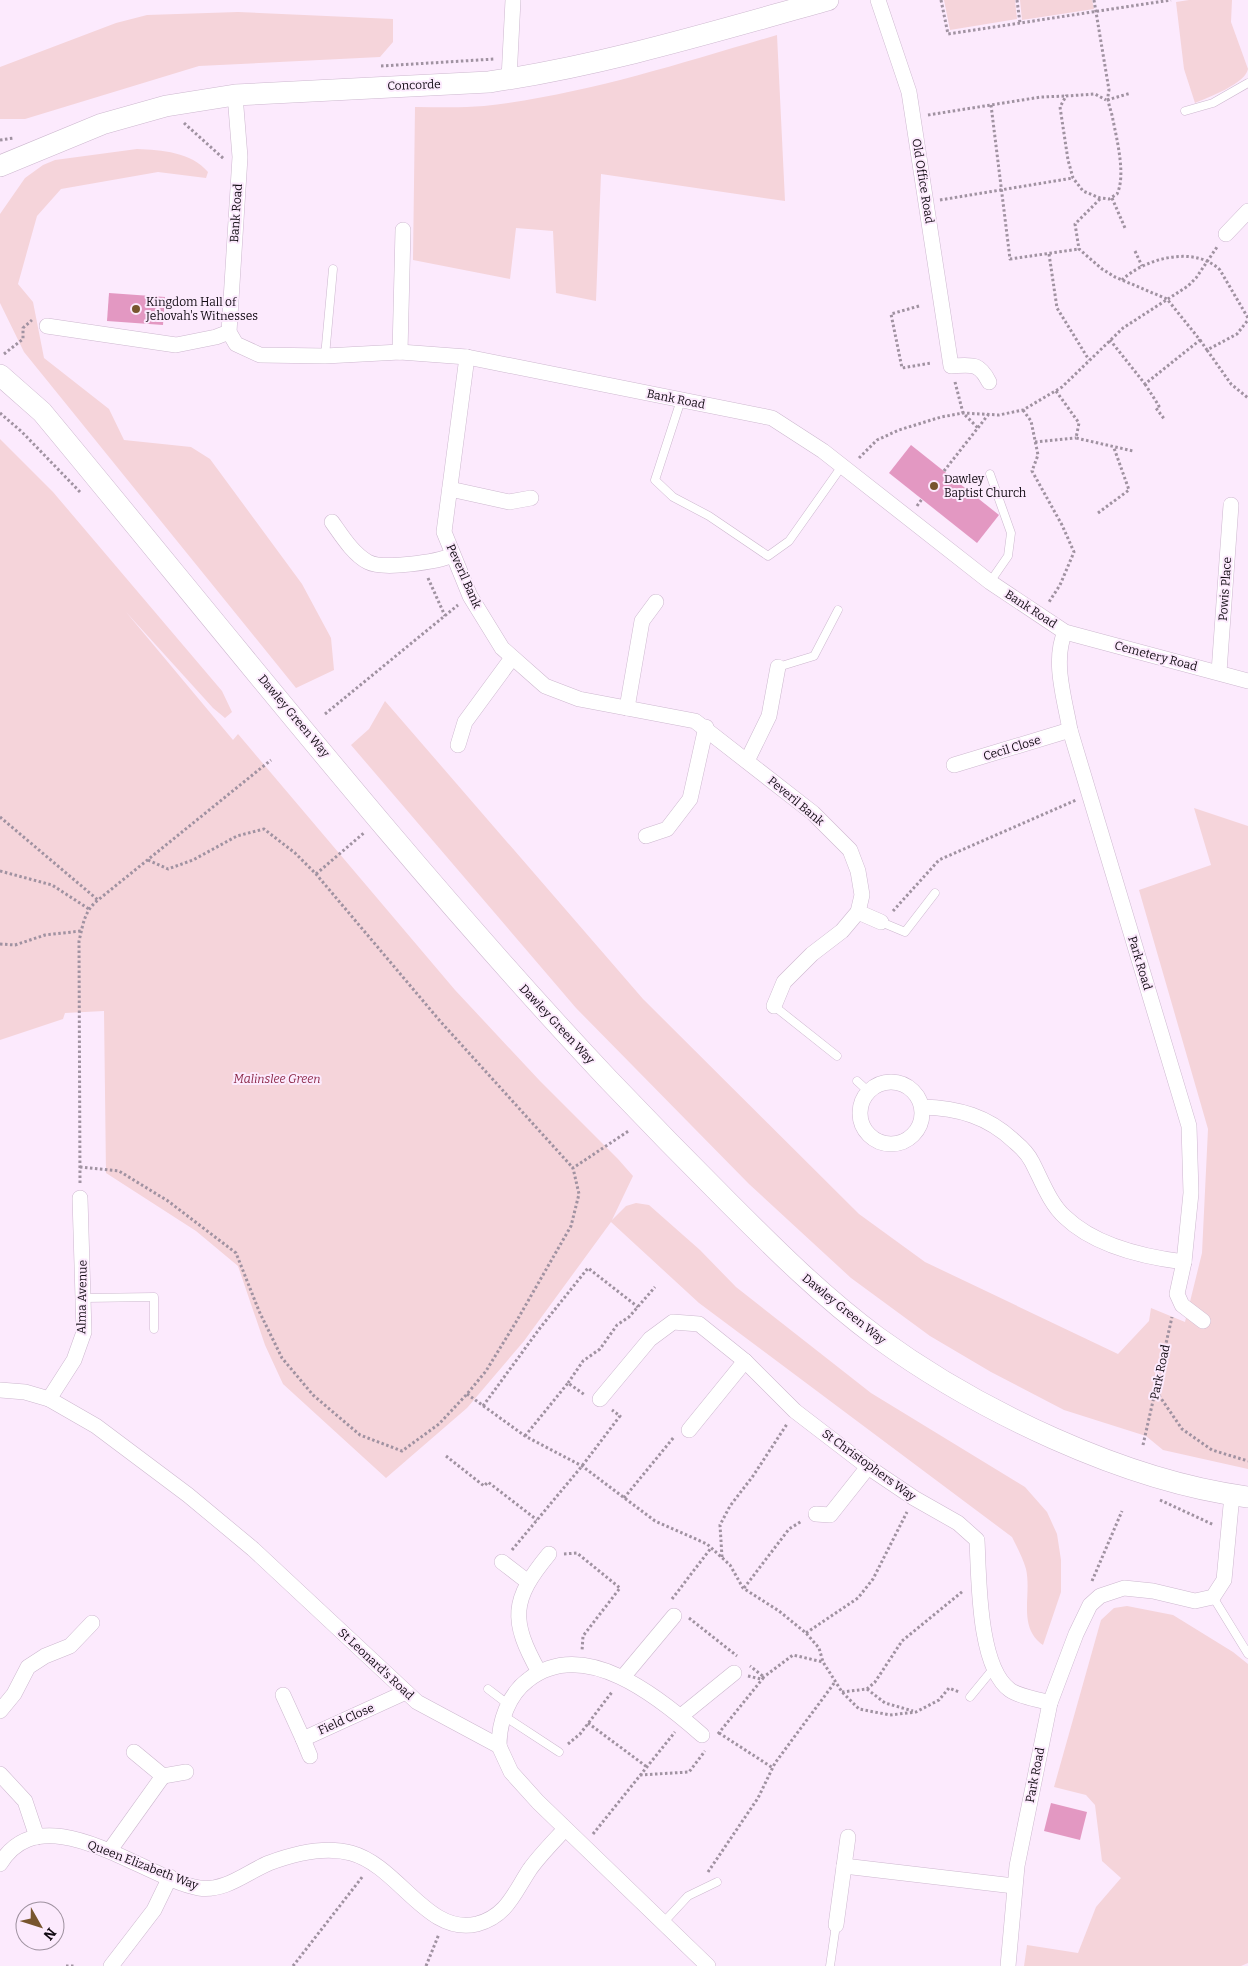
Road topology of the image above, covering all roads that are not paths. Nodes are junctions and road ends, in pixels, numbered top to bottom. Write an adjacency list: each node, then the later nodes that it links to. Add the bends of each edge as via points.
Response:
1 (513, 0): 4 (street)
2 (828, 0): 4 (main road, Concorde, via 644,51 575,68)
3 (878, 0): 19 (street, Old Office Road, via 909,92 951,366 977,367 983,370)
4 (509, 79): 6 (main road, Concorde)
5 (1248, 83): 7 (lane, via 1213,103)
6 (235, 95): 8 (main road, Concorde, via 166,106 102,124); 14 (street, Bank Road, via 240,157)
7 (1185, 111)
8 (0, 166)
9 (1248, 211): 11 (street)
10 (403, 230): 15 (street)
11 (1226, 234)
12 (333, 269): 16 (lane)
13 (47, 326): 14 (street, via 176,345)
14 (229, 332): 16 (street, Bank Road, via 236,344 260,356)
15 (400, 352): 16 (street, Bank Road); 17 (street, Bank Road)
16 (325, 356)
17 (467, 357): 20 (street, Bank Road); 23 (street, Peveril Bank)
18 (2, 364): 60 (main road, Dawley Green Way, via 415,862 531,996 646,1119 785,1259 876,1336 935,1376 1004,1414 1046,1435 1154,1476)
19 (989, 382)
20 (681, 400): 21 (street, Bank Road, via 772,418); 21 (lane, via 655,480 673,497 709,516 768,556 789,541)
21 (845, 468): 28 (street, Bank Road)
22 (990, 474): 28 (lane, via 1011,533 1008,556)
23 (450, 489): 24 (street, via 509,502); 27 (street, Peveril Bank, via 444,532)
24 (531, 498)
25 (1231, 505): 34 (street, Powis Place)
26 (332, 522): 27 (street, via 349,545 367,562 376,565 421,563)
27 (452, 555): 32 (street, Peveril Bank, via 470,596 502,648)
28 (990, 582): 31 (street, Bank Road)
29 (656, 602): 36 (street, via 642,621)
30 (838, 610): 33 (lane, via 814,656)
31 (1064, 632): 34 (street, Cemetery Road); 38 (street, Park Road, via 1060,642 1060,666)
32 (512, 658): 36 (street, Peveril Bank, via 545,686 579,700); 39 (street, via 465,722)
33 (778, 667): 40 (street, via 769,716)
34 (1219, 672): 35 (street, Cemetery Road)
35 (1248, 680)
36 (628, 708): 37 (street, Peveril Bank, via 695,720)
37 (706, 727): 40 (street, Peveril Bank); 42 (street, via 690,799 667,829)
38 (1070, 730): 41 (street, Cecil Close); 50 (street, Park Road, via 1188,1126 1191,1193)
39 (458, 745)
40 (748, 761): 44 (street, Peveril Bank, via 813,812 850,850 862,896)
41 (954, 765)
42 (646, 836)
43 (935, 893): 45 (lane, via 905,932)
44 (858, 912): 45 (street); 46 (street, via 842,931 812,954 784,982)
45 (881, 922)
46 (774, 1006): 47 (lane)
47 (837, 1056)
48 (922, 1107): 48 (street, via 922,1118 912,1136 897,1143 881,1142 868,1133 861,1120 863,1086 885,1082 904,1085 912,1090); 50 (street, via 946,1108 976,1115 1001,1129 1031,1159 1063,1216 1081,1230 1120,1248)
49 (80, 1198): 51 (street, Alma Avenue)
50 (1184, 1262): 52 (street, Park Road, via 1178,1299)
51 (84, 1298): 53 (lane, via 154,1297); 56 (street, Alma Avenue, via 84,1332 78,1353)
52 (1203, 1321)
53 (154, 1329)
54 (745, 1361): 57 (street, St Christophers Way, via 699,1324 673,1322 650,1339); 58 (street); 59 (street, St Christophers Way, via 795,1411)
55 (0, 1390): 56 (street)
56 (48, 1398): 74 (street, St Leonard's Road, via 96,1426 188,1495 253,1549)
57 (600, 1399)
58 (689, 1430)
59 (868, 1467): 61 (street, via 830,1515); 69 (street, St Christophers Way, via 958,1523 977,1540 979,1584 989,1659)
60 (1240, 1496): 65 (street, via 1224,1580)
61 (816, 1514)
62 (549, 1554): 64 (street)
63 (502, 1562): 64 (street)
64 (528, 1582): 70 (street, via 520,1600 518,1624)
65 (1213, 1597): 68 (lane); 77 (street, Park Road, via 1195,1601 1124,1588 1100,1596 1090,1605 1076,1634)
66 (674, 1616): 72 (street)
67 (92, 1623): 79 (street, via 70,1646 28,1667 14,1694)
68 (1248, 1654)
69 (994, 1669): 76 (lane); 77 (street, St Christophers Way, via 997,1677 1011,1690)
70 (538, 1672): 72 (street, via 550,1666 571,1664); 78 (street, via 517,1688)
71 (734, 1673): 80 (street)
72 (623, 1677): 80 (street)
73 (488, 1689): 78 (lane)
74 (406, 1692): 81 (street, Field Close); 83 (street, St Leonard's Road, via 417,1702)
75 (283, 1695): 81 (street, Field Close)
76 (970, 1697)
77 (1050, 1703): 98 (street, Park Road)
78 (507, 1710): 83 (street, via 499,1726); 85 (lane)
79 (0, 1711)
80 (683, 1718): 82 (street)
81 (303, 1739): 86 (street)
82 (707, 1741)
83 (499, 1746): 90 (street, via 511,1772)
84 (134, 1752): 89 (street)
85 (559, 1752)
86 (310, 1756)
87 (186, 1772): 89 (street)
88 (0, 1774): 91 (street, via 26,1801)
89 (164, 1776): 93 (street)
90 (564, 1830): 96 (street, Queen Elizabeth Way, via 536,1860 514,1899 501,1912 470,1925 445,1923 373,1862 351,1853 330,1850 270,1863 215,1887 200,1888); 99 (street)
91 (37, 1837): 93 (street, Queen Elizabeth Way, via 64,1837); 94 (street, Queen Elizabeth Way, via 16,1847)
92 (848, 1837): 95 (street)
93 (110, 1850): 96 (street, Queen Elizabeth Way)
94 (0, 1864)
95 (844, 1866): 98 (street); 100 (street)
96 (170, 1877): 101 (street, via 154,1910)
97 (717, 1882): 99 (lane, via 696,1891)
98 (1014, 1886): 104 (street, Park Road)
99 (663, 1923): 102 (street)
100 (836, 1925): 103 (lane)
101 (111, 1966)
102 (708, 1966)
103 (830, 1966)
104 (1008, 1966)

